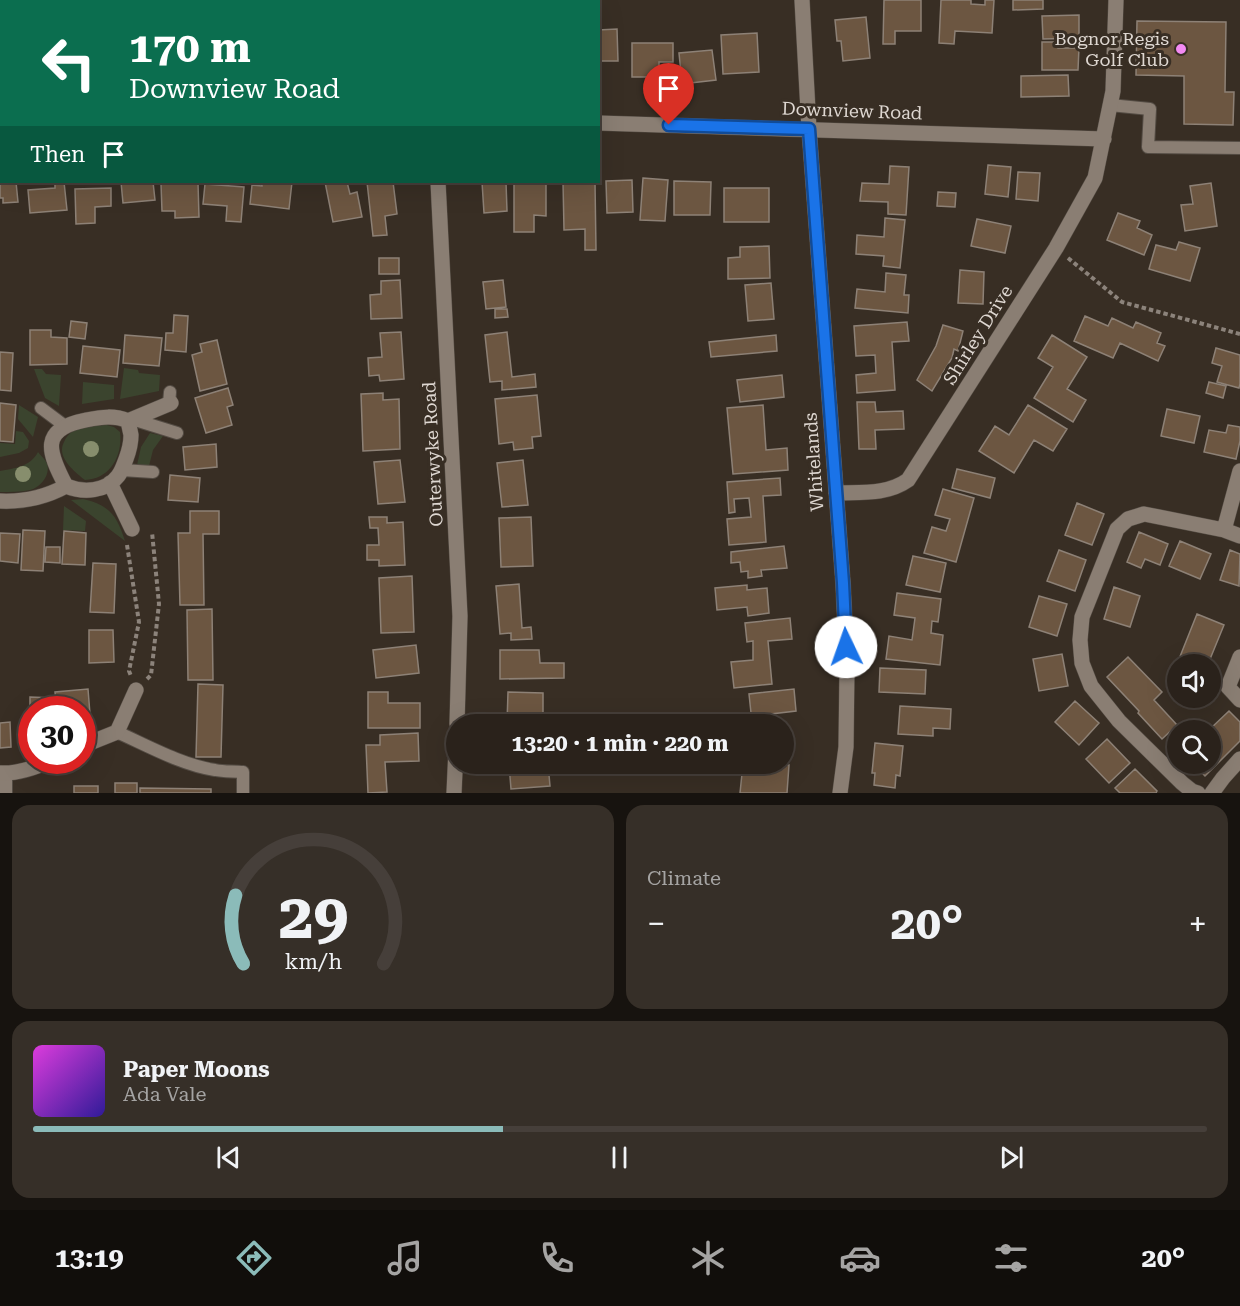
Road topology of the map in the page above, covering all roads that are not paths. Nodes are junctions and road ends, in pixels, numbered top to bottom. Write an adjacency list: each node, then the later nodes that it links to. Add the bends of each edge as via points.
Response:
1 (802, 0): 5 (street, Whitelands)
2 (1116, 0): 3 (street, Shirley Drive)
3 (1110, 105): 6 (street, Shirley Drive); 7 (lane, via 1150,109 1149,147)
4 (600, 123): 5 (street, Downview Road)
5 (809, 129): 6 (street, Downview Road); 19 (street, Whitelands)
6 (1104, 139): 19 (street, Shirley Drive, via 1095,178 1056,248 908,480 898,488 879,492)
7 (1240, 148)
8 (438, 183): 27 (street, Outerwyke Road, via 460,616)
9 (170, 399): 11 (street)
10 (41, 408): 12 (lane)
11 (130, 420): 12 (street, via 100,417); 13 (lane); 14 (street, via 129,451)
12 (65, 426): 18 (street, via 55,434 51,454)
13 (177, 433)
14 (122, 470): 16 (lane); 17 (street)
15 (1240, 471): 22 (street)
16 (153, 472)
17 (110, 483): 18 (street, via 87,491); 21 (street)
18 (66, 486): 20 (street, via 32,499)
19 (836, 493): 37 (street, Whitelands, via 847,668 846,747)
20 (0, 501)
21 (132, 529)
22 (1224, 530): 23 (street); 38 (street, via 1144,514 1128,519 1117,529 1082,617 1082,663 1091,686 1119,721 1182,783)
23 (1240, 536)
24 (1240, 657): 26 (street, via 1228,687)
25 (136, 690): 28 (street)
26 (1240, 700)
27 (457, 714)
28 (117, 732): 29 (street); 35 (lane, via 196,766 243,772)
29 (96, 740)
30 (1240, 759): 39 (street)
31 (18, 770): 32 (street)
32 (3, 773): 34 (lane)
33 (455, 774): 36 (street)
34 (6, 793)
35 (243, 793)
36 (454, 793)
37 (840, 793)
38 (1198, 793)
39 (1212, 793)

